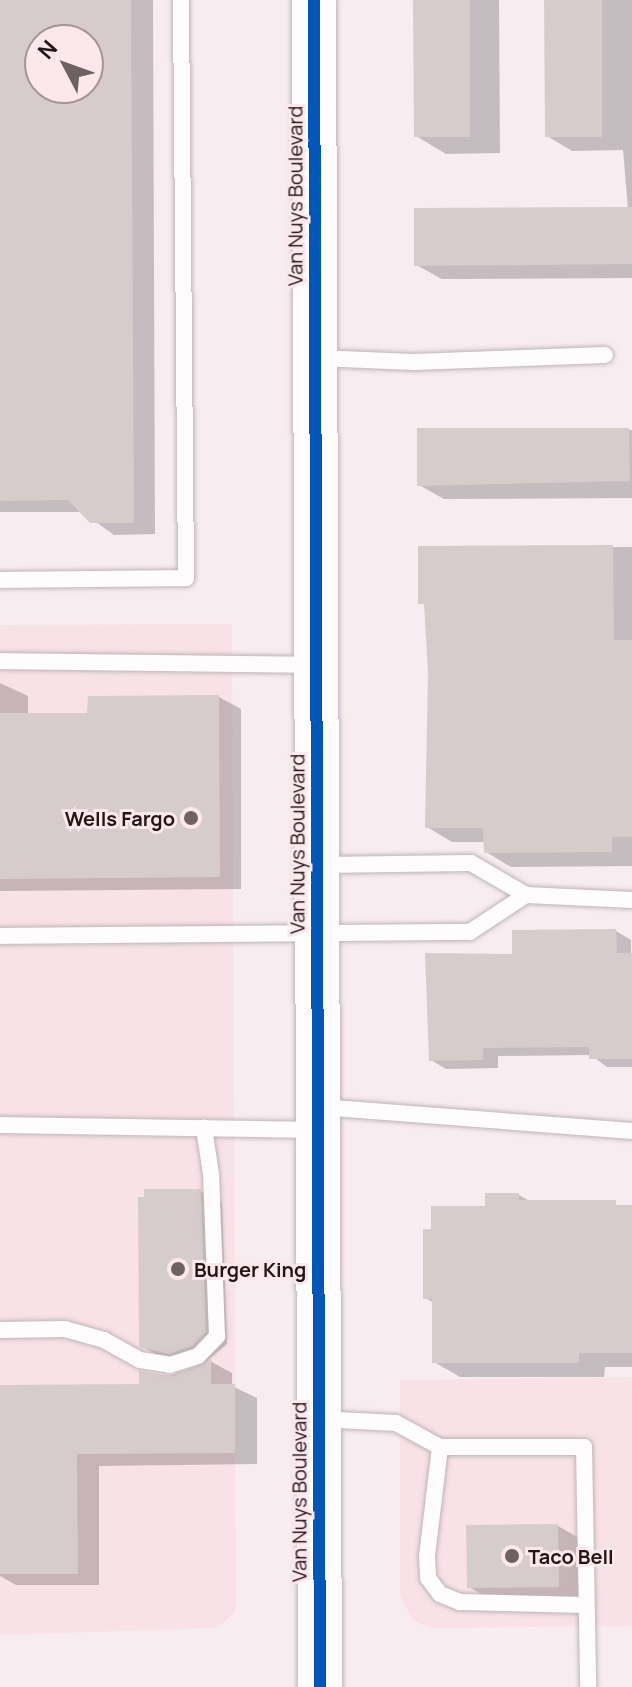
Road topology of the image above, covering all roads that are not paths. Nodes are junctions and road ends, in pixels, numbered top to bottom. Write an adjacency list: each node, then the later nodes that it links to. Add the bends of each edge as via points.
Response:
1 (181, 0): 5 (lane, via 186,578)
2 (314, 0): 4 (main road, Van Nuys Boulevard)
3 (605, 355): 4 (lane, via 414,362)
4 (315, 358): 7 (main road, Van Nuys Boulevard)
5 (0, 580)
6 (0, 661): 7 (lane)
7 (316, 665): 8 (main road, Van Nuys Boulevard)
8 (317, 865): 9 (lane, via 471,863); 11 (main road, Van Nuys Boulevard)
9 (526, 895): 10 (lane); 11 (lane, via 470,932)
10 (632, 900)
11 (317, 932): 12 (lane); 13 (main road, Van Nuys Boulevard)
12 (0, 936)
13 (318, 1118): 15 (lane); 16 (lane); 18 (main road, Van Nuys Boulevard)
14 (0, 1125): 15 (lane)
15 (204, 1128): 17 (lane, via 211,1174 217,1336 198,1356 170,1365 140,1360 104,1340 65,1329)
16 (632, 1131)
17 (0, 1330)
18 (319, 1419): 19 (lane, via 396,1423); 21 (main road, Van Nuys Boulevard)
19 (440, 1447): 20 (lane, via 427,1556 428,1578 440,1594 460,1602); 20 (lane, via 584,1447)
20 (586, 1605): 22 (lane)
21 (320, 1687)
22 (588, 1687)

